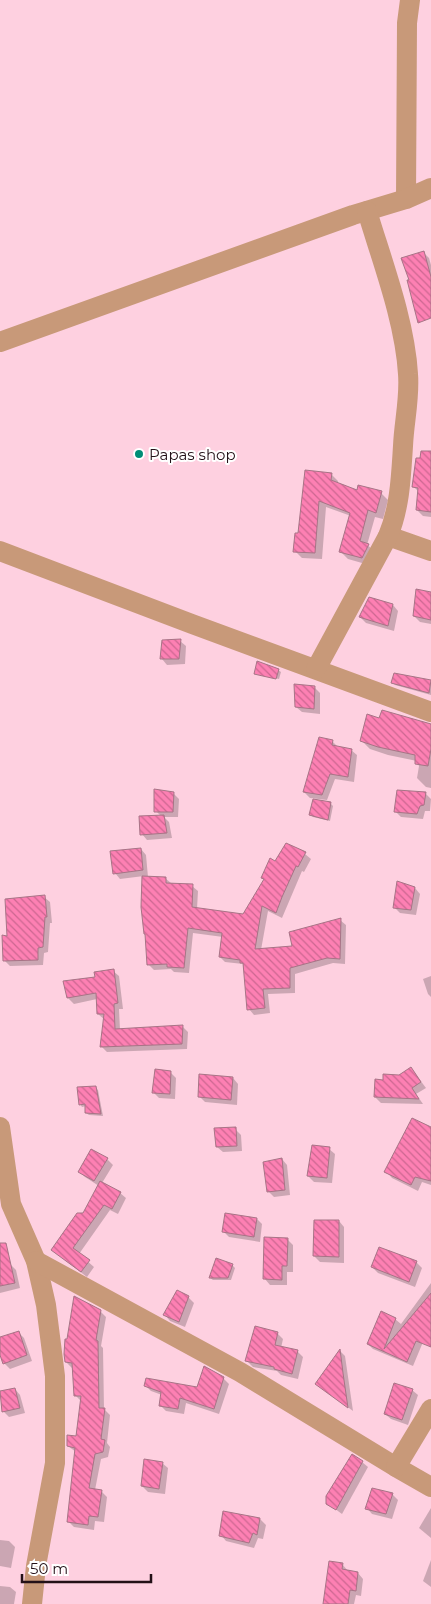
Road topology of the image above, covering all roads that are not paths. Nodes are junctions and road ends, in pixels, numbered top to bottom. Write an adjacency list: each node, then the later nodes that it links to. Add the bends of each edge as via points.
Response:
1 (410, 0): 3 (street, via 407,23)
2 (431, 188): 3 (street)
3 (406, 199): 4 (street)
4 (367, 211): 5 (street); 6 (street, via 391,289 408,375 401,480)
5 (0, 342)
6 (388, 536): 8 (street); 9 (street)
7 (0, 551): 9 (street)
8 (431, 551)
9 (316, 669): 10 (street)
10 (431, 712)
11 (0, 1128): 12 (street, via 11,1204)
12 (36, 1261): 14 (street, via 240,1372); 16 (street, via 46,1306 55,1376 56,1431 55,1463)
13 (431, 1409): 14 (street)
14 (396, 1468): 15 (street)
15 (431, 1487)
16 (32, 1604)

